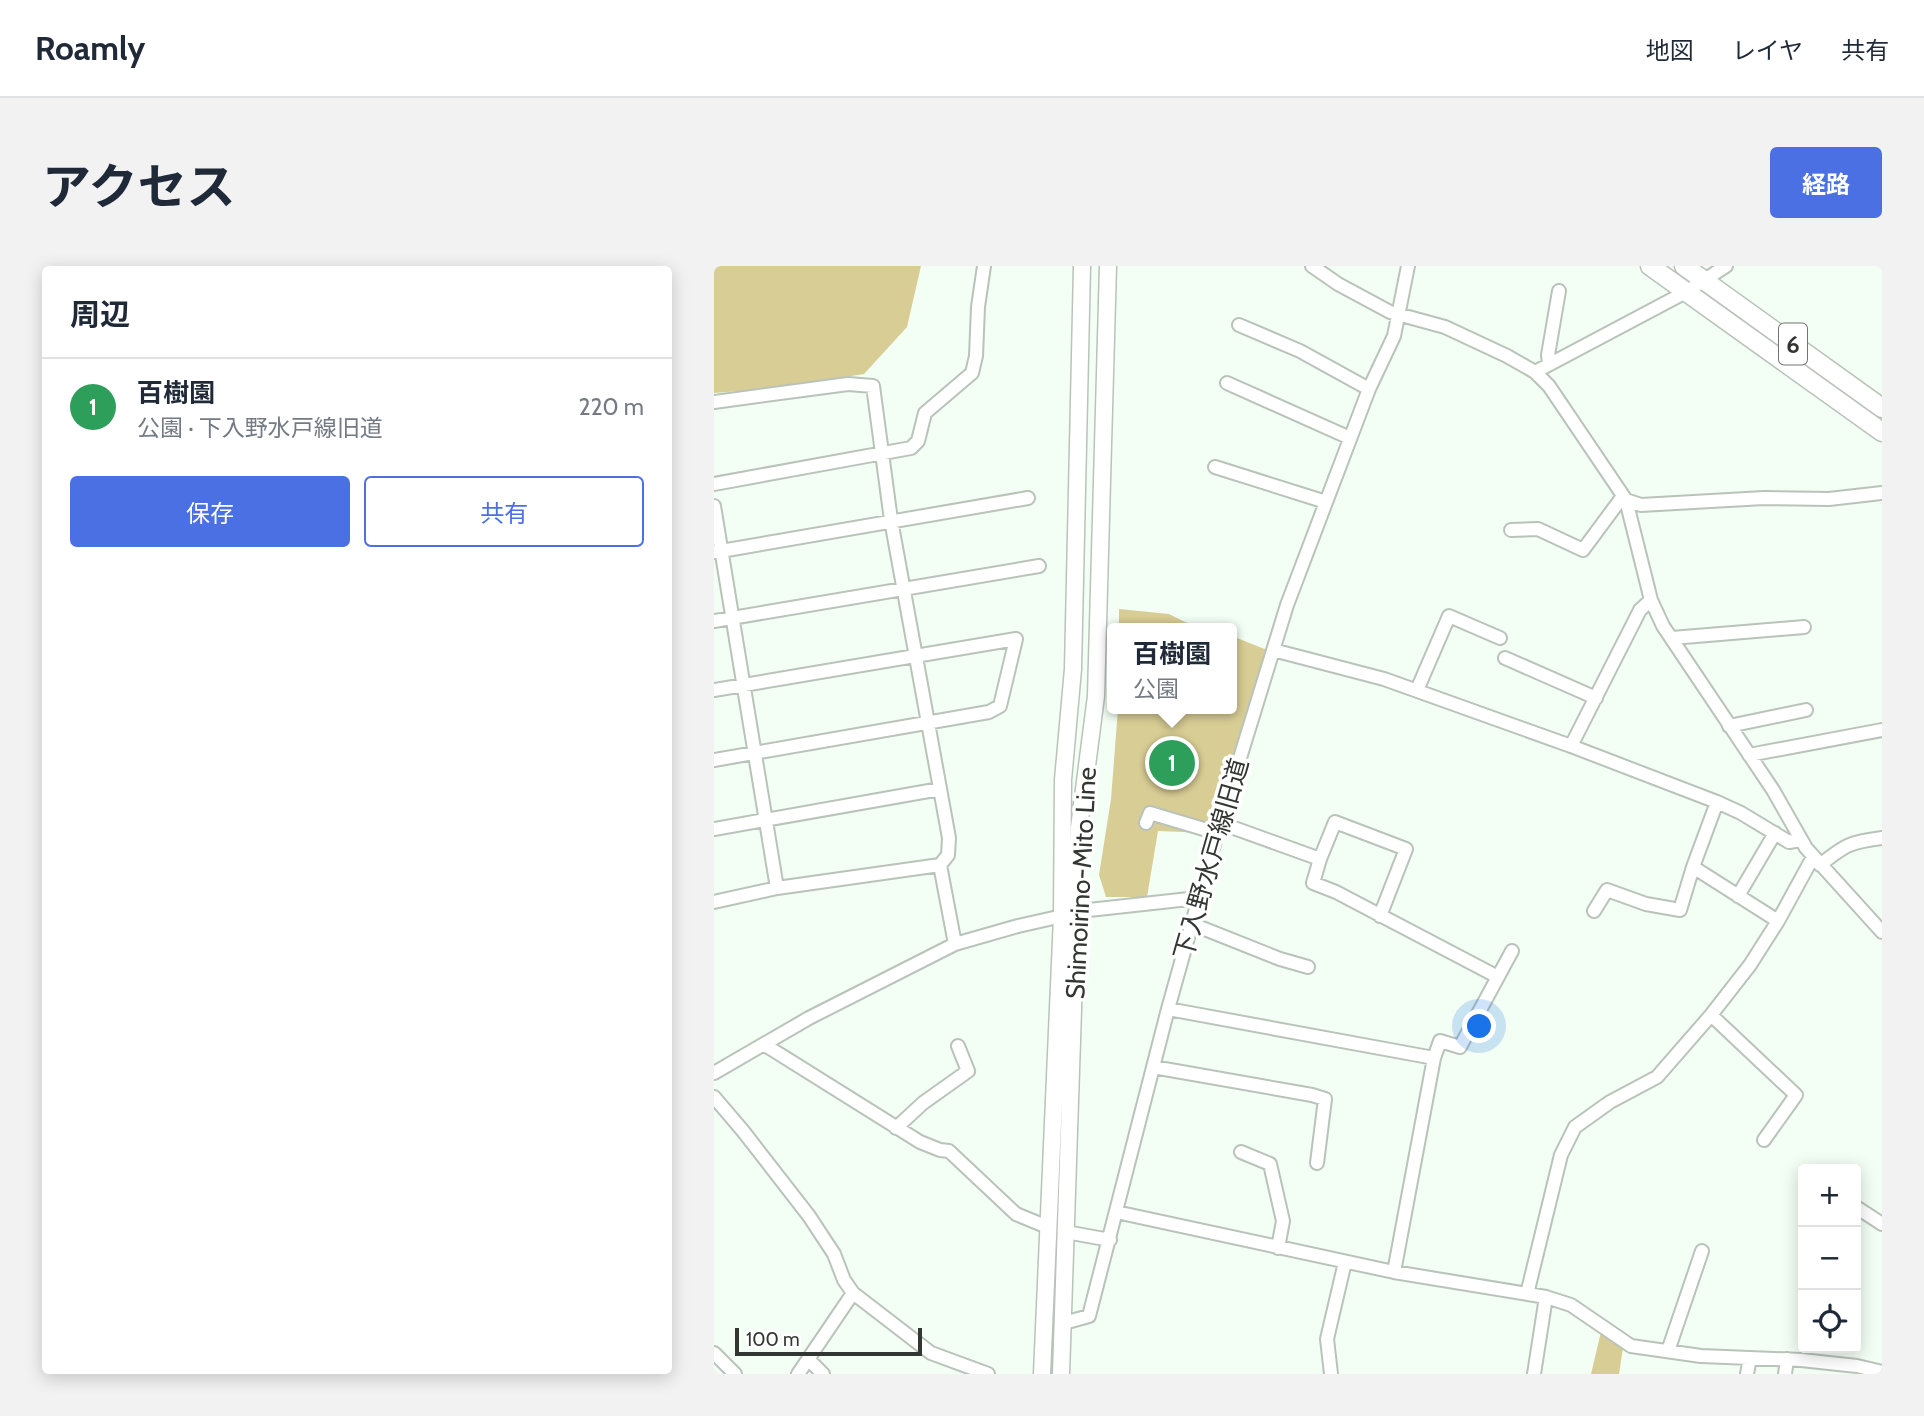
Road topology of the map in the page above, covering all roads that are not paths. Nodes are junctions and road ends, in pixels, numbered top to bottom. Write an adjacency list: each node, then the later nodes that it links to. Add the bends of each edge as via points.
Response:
1 (984, 266): 22 (street, via 972,373 925,413 918,442 911,448)
2 (1082, 266): 74 (main road, Shimoirino-Mito Line, via 1073,669 1063,780)
3 (1108, 266): 74 (main road, Shimoirino-Mito Line, via 1096,696)
4 (1312, 266): 12 (street)
5 (1408, 266): 12 (street, 下入野水戸線旧道)
6 (1650, 266): 11 (highway, 6)
7 (1684, 266): 9 (highway, 6)
8 (1726, 266): 9 (street)
9 (1704, 280): 11 (street); 19 (highway, 6)
10 (1559, 291): 14 (street)
11 (1686, 292): 14 (street); 20 (highway, 6)
12 (1399, 316): 15 (street, via 1446,327); 17 (street, 下入野水戸線旧道)
13 (1238, 325): 17 (street, via 1300,351)
14 (1549, 364): 15 (street)
15 (1535, 372): 27 (street)
16 (1227, 383): 21 (street)
17 (1369, 389): 21 (street, 下入野水戸線旧道)
18 (714, 402): 22 (street, via 848,384 873,386)
19 (1882, 408)
20 (1882, 432)
21 (1350, 438): 28 (street, 下入野水戸線旧道)
22 (881, 453): 24 (street); 30 (street)
23 (1215, 467): 28 (street)
24 (714, 484)
25 (1882, 493): 27 (street, via 1641,505)
26 (1028, 498): 30 (street)
27 (1625, 498): 31 (street, via 1583,550 1538,529); 35 (street)
28 (1326, 502): 41 (street, 下入野水戸線旧道)
29 (714, 506): 32 (street)
30 (891, 520): 32 (street); 34 (street)
31 (1511, 530)
32 (718, 551): 36 (street)
33 (1039, 566): 34 (street)
34 (904, 588): 36 (street); 42 (street)
35 (1651, 600): 40 (street); 47 (street, via 1640,610)
36 (732, 618): 37 (street); 44 (street)
37 (714, 621)
38 (1804, 628): 40 (street)
39 (1500, 638): 46 (street, via 1449,616)
40 (1672, 638): 50 (street)
41 (1273, 650): 46 (street); 60 (street, 下入野水戸線旧道)
42 (917, 656): 44 (street); 49 (street); 49 (street, via 1016,639 1000,706)
43 (1505, 658): 47 (street)
44 (744, 684): 45 (street); 53 (street)
45 (714, 690)
46 (1418, 690): 52 (street)
47 (1596, 698): 52 (street)
48 (1806, 710): 50 (street)
49 (928, 722): 53 (street); 56 (street)
50 (1730, 726): 54 (street)
51 (1882, 730): 54 (street)
52 (1572, 746): 57 (street)
53 (754, 753): 55 (street); 58 (street)
54 (1749, 755): 64 (street)
55 (714, 760)
56 (940, 789): 58 (street); 67 (street, via 949,838 948,855)
57 (1717, 802): 62 (street); 68 (street)
58 (766, 820): 61 (street); 69 (street)
59 (1146, 823): 60 (street, via 1150,813)
60 (1219, 828): 65 (street); 71 (street, 下入野水戸線旧道)
61 (714, 829)
62 (1775, 833): 64 (street, via 1789,842); 70 (street)
63 (1882, 838): 66 (street, via 1853,842)
64 (1801, 840): 66 (street)
65 (1320, 859): 75 (street, via 1313,883); 75 (street, via 1335,822 1406,849)
66 (1816, 861): 76 (street); 78 (street)
67 (940, 865): 69 (street); 79 (street)
68 (1693, 867): 70 (street); 73 (street, via 1681,910 1607,890)
69 (777, 888): 72 (street)
70 (1738, 896): 76 (street)
71 (1198, 898): 74 (street); 77 (street, 下入野水戸線旧道)
72 (714, 902)
73 (1594, 911)
74 (1070, 915): 79 (street); 98 (main road, Shimoirino-Mito Line); 99 (main road, Shimoirino-Mito Line)
75 (1380, 916): 82 (street)
76 (1778, 921): 84 (street)
77 (1192, 924): 81 (street); 83 (street, 下入野水戸線旧道)
78 (1882, 932)
79 (956, 944): 85 (street)
80 (1512, 951): 82 (street)
81 (1308, 967)
82 (1498, 977): 87 (street, via 1460,1047 1440,1041)
83 (1168, 1009): 87 (street); 88 (street, 下入野水戸線旧道)
84 (1711, 1016): 92 (street, via 1796,1095); 106 (street, via 1657,1077 1575,1127 1561,1155)
85 (765, 1045): 89 (street); 91 (street)
86 (958, 1046): 91 (street, via 968,1071)
87 (1434, 1058): 104 (street)
88 (1153, 1067): 94 (street, via 1325,1099); 96 (street, 下入野水戸線旧道)
89 (714, 1073)
90 (714, 1097): 105 (street, via 809,1216)
91 (897, 1128): 98 (street, via 948,1151 1016,1214)
92 (1764, 1140)
93 (1241, 1152): 101 (street, via 1270,1164 1283,1221)
94 (1317, 1163)
95 (1861, 1210): 97 (street)
96 (1116, 1212): 100 (street, 下入野水戸線旧道); 101 (street)
97 (1882, 1224)
98 (1049, 1228): 120 (main road, Shimoirino-Mito Line)
99 (1066, 1232): 100 (street); 108 (main road, Shimoirino-Mito Line)
100 (1110, 1240): 108 (street, 下入野水戸線旧道, via 1089,1316)
101 (1278, 1248): 103 (street)
102 (1702, 1251): 109 (street)
103 (1345, 1262): 104 (street); 122 (street, via 1327,1339)
104 (1394, 1272): 106 (street)
105 (853, 1293): 112 (street); 119 (street, via 931,1353)
106 (1527, 1294): 107 (street)
107 (1546, 1297): 109 (street, via 1571,1305 1631,1346); 123 (street)
108 (1064, 1323): 121 (main road, Shimoirino-Mito Line)
109 (1668, 1351): 111 (street)
110 (714, 1353): 116 (street)
111 (1750, 1358): 113 (street); 124 (street)
112 (808, 1359): 117 (street); 118 (street)
113 (1787, 1359): 114 (street); 125 (street)
114 (1856, 1370): 115 (street)
115 (1882, 1372)
116 (735, 1374)
117 (798, 1374)
118 (823, 1374)
119 (988, 1374)
120 (1042, 1374)
121 (1061, 1374)
122 (1331, 1374)
123 (1534, 1374)
124 (1747, 1374)
125 (1785, 1374)

